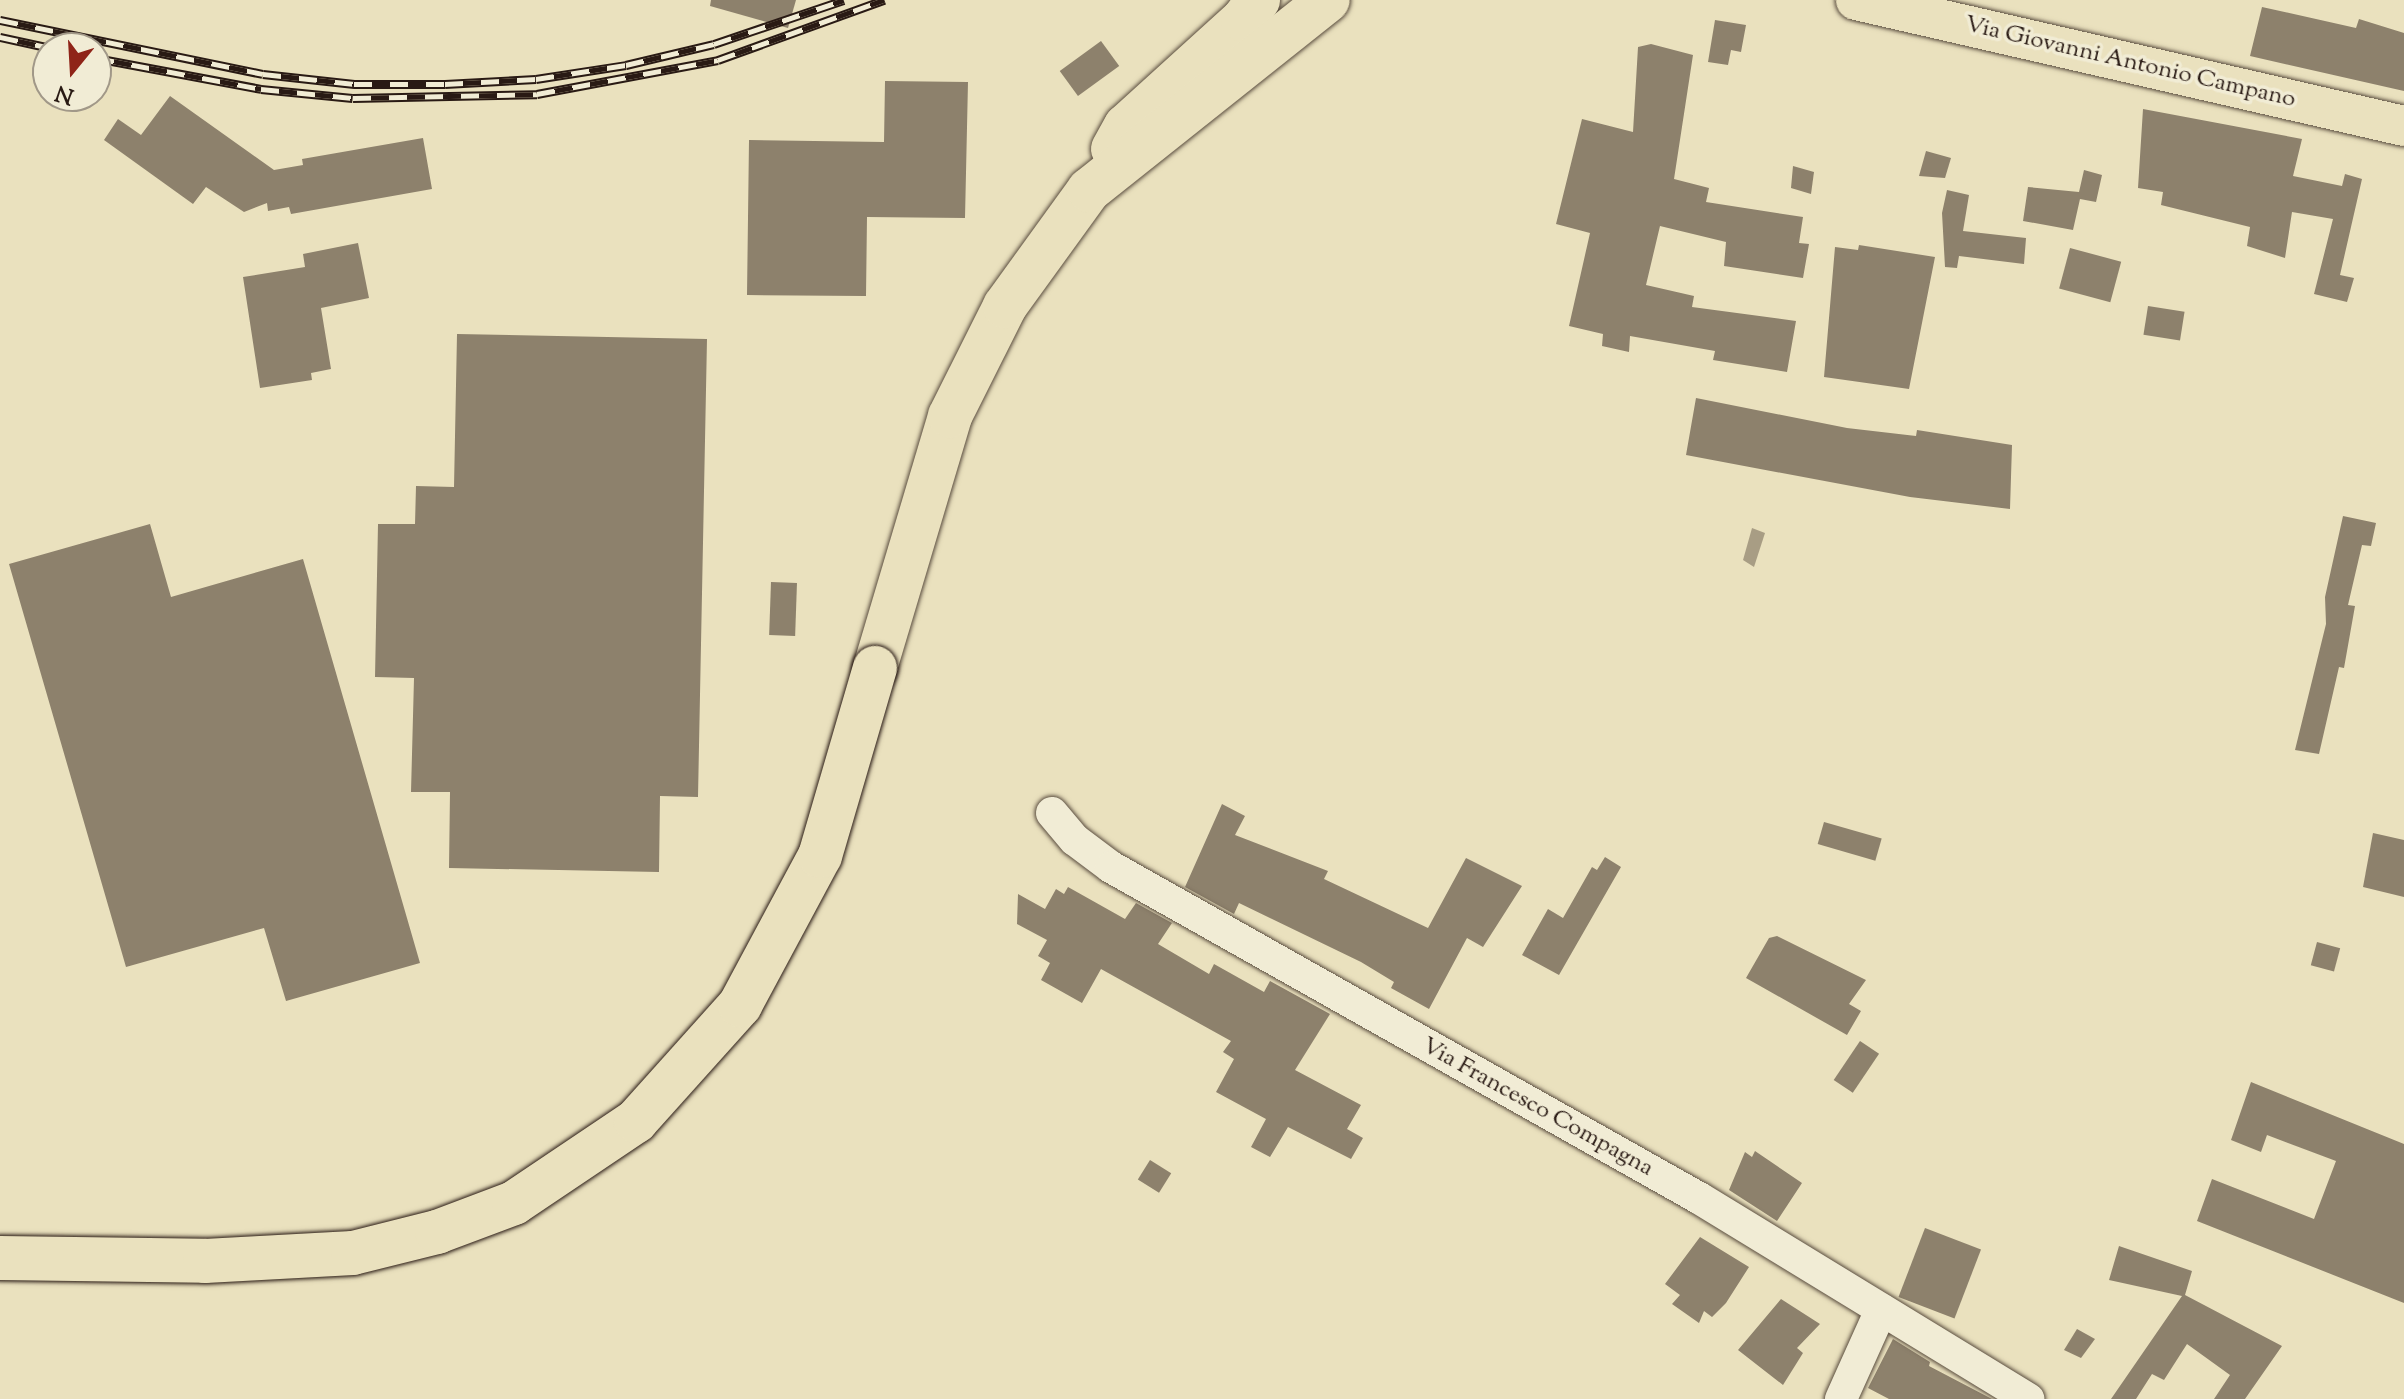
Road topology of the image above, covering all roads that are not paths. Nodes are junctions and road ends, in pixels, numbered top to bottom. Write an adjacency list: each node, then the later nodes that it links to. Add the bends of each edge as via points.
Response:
1 (1258, 0): 5 (highway, via 1243,20 1126,126)
2 (1328, 0): 5 (highway)
3 (1856, 0): 4 (main road, Via Giovanni Antonio Campano)
4 (2404, 126)
5 (1089, 190): 7 (highway, bridge, via 1005,306 950,416 820,856 740,1005 636,1121 514,1203 437,1232 353,1253 205,1261)
6 (1052, 813): 8 (street, Via Francesco Compagna, via 1075,840 1111,867 1699,1198)
7 (0, 1258)
8 (1881, 1310): 9 (street); 10 (street, Via Francesco Compagna)
9 (1841, 1399)
10 (2028, 1399)

